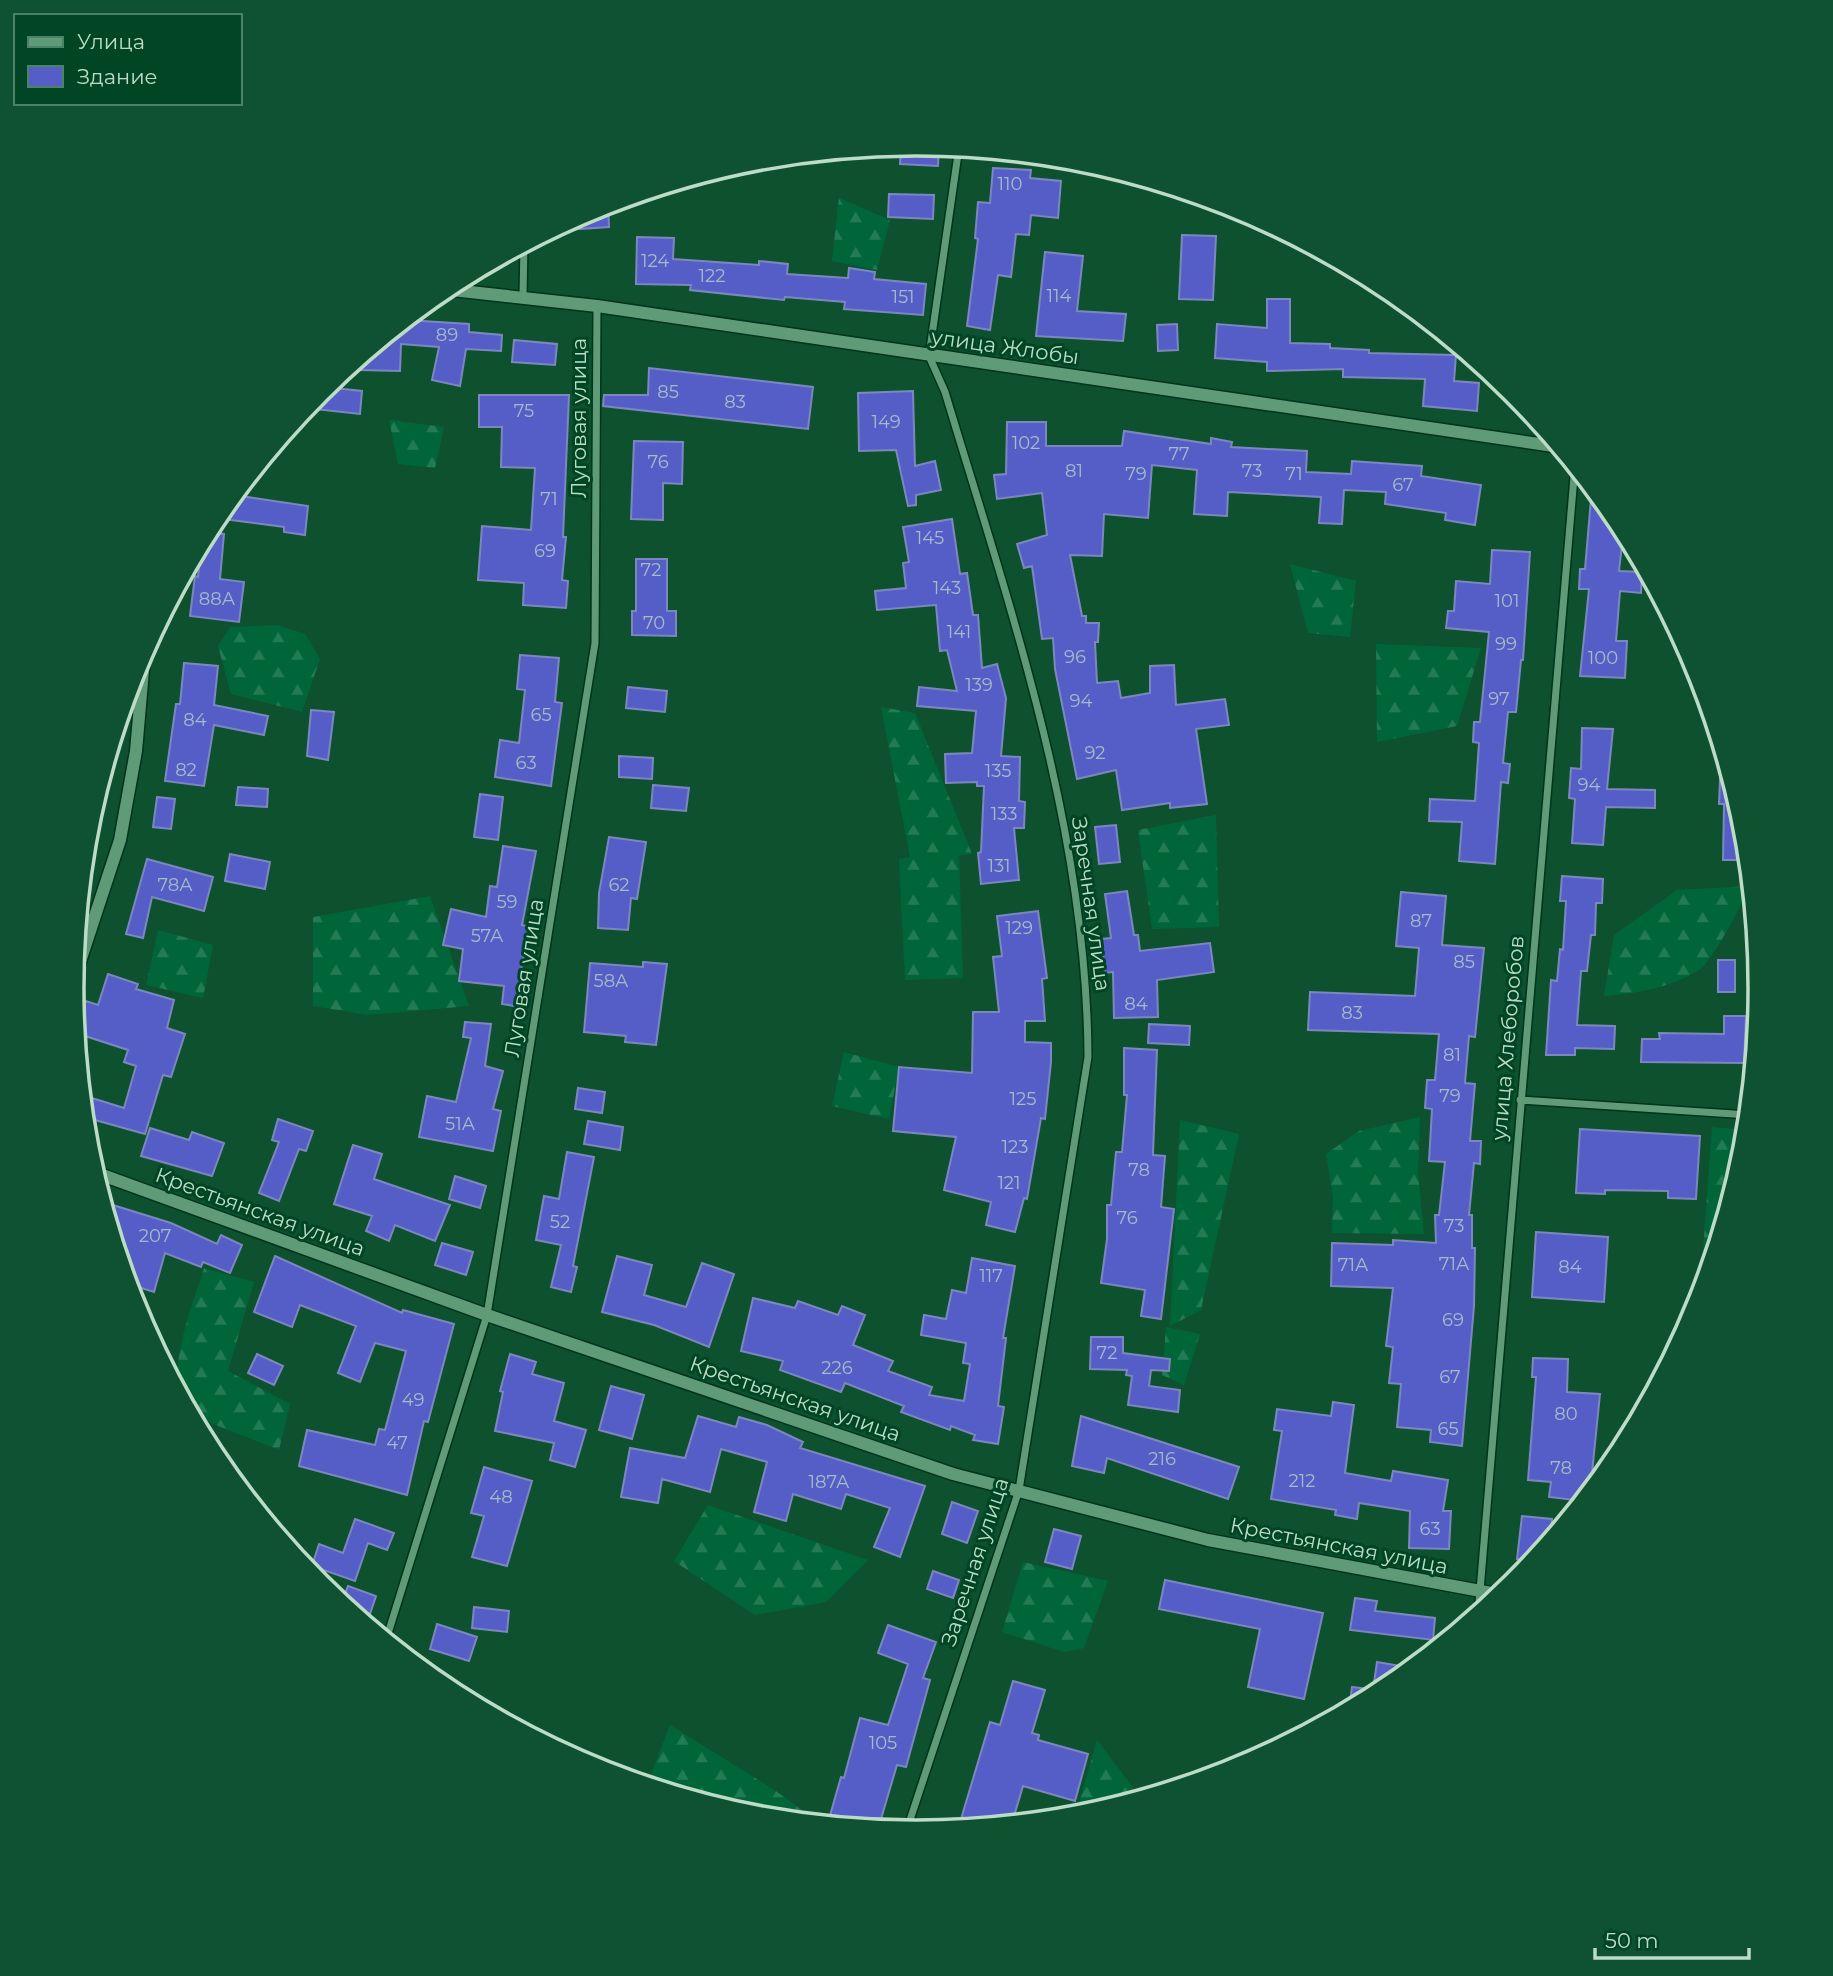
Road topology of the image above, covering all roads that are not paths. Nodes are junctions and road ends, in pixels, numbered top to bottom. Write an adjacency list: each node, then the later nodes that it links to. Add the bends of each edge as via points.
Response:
1 (958, 157): 6 (street)
2 (524, 254): 4 (street)
3 (462, 291): 4 (street, улица Жлобы)
4 (523, 296): 5 (street, улица Жлобы)
5 (597, 306): 6 (street, улица Жлобы); 14 (street, Луговая улица, via 596,643)
6 (929, 356): 7 (street, улица Жлобы); 15 (street, Заречная улица, via 945,392 1024,660 1056,789 1088,989 1088,1057)
7 (1547, 445)
8 (1573, 476): 11 (street, улица Хлеборобов)
9 (142, 682): 10 (street, via 136,751 120,840)
10 (86, 945)
11 (1520, 1100): 12 (street); 16 (street, улица Хлеборобов)
12 (1739, 1114)
13 (106, 1176): 14 (street, Крестьянская улица)
14 (487, 1315): 15 (street, Крестьянская улица, via 885,1452); 19 (street, Луговая улица)
15 (1019, 1490): 16 (street, Крестьянская улица, via 1209,1540); 20 (street, Заречная улица)
16 (1480, 1592): 17 (street, Крестьянская улица); 18 (street, улица Хлеборобов)
17 (1488, 1593)
18 (1479, 1601)
19 (389, 1631)
20 (910, 1820)

